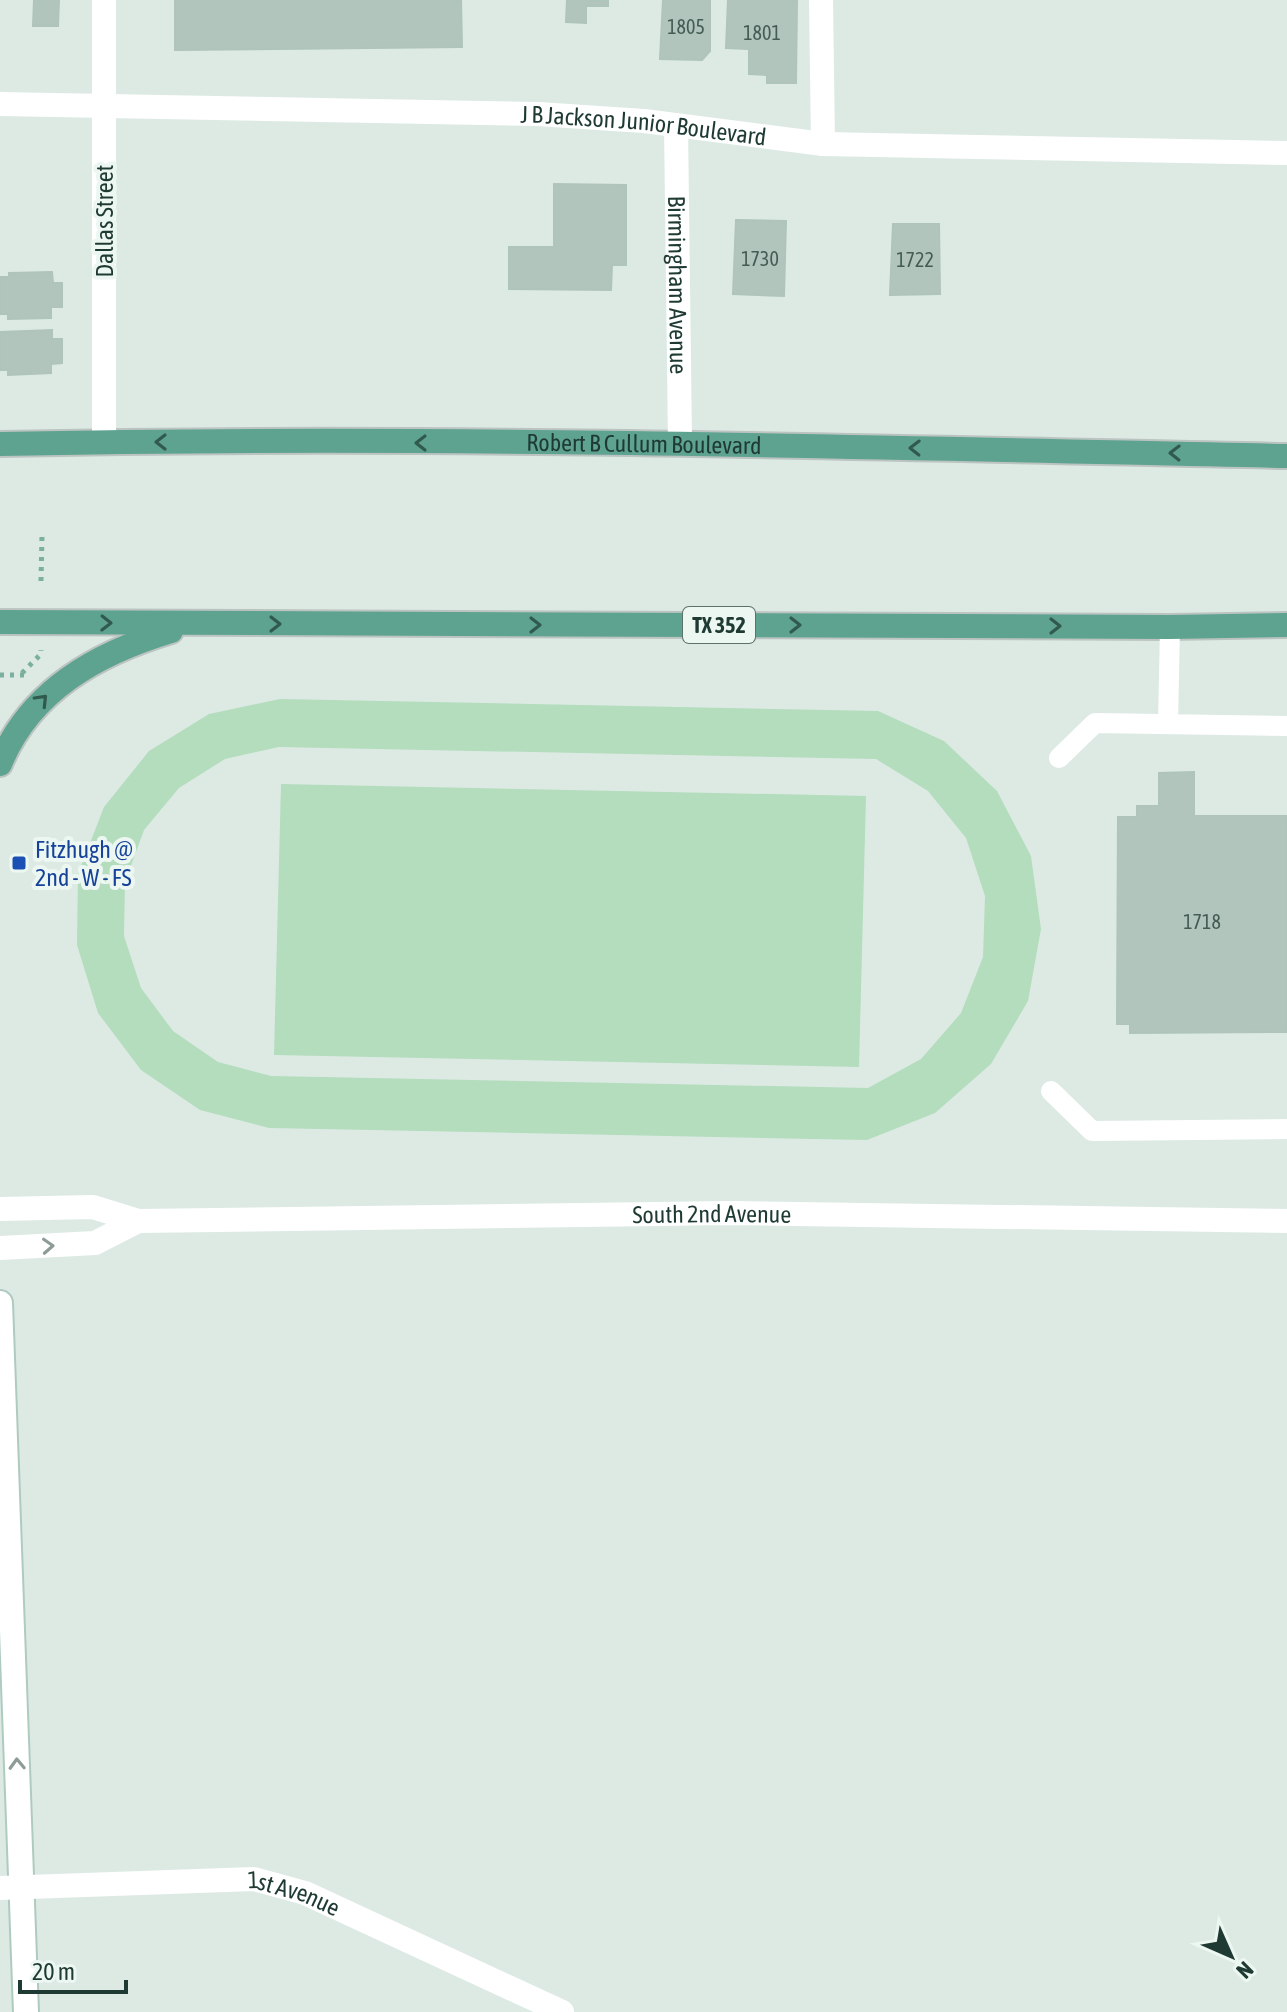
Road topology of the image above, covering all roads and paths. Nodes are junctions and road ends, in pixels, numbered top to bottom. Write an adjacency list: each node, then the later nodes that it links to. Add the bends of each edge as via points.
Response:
1 (104, 0): 4 (street, Dallas Street)
2 (821, 0): 6 (street)
3 (0, 104): 4 (street, J B Jackson Junior Boulevard)
4 (104, 105): 5 (street, J B Jackson Junior Boulevard, via 538,114); 8 (street, Dallas Street)
5 (676, 125): 6 (street, J B Jackson Junior Boulevard); 9 (street, Birmingham Avenue)
6 (823, 144): 7 (street, J B Jackson Junior Boulevard)
7 (1287, 153)
8 (104, 442): 9 (main road, Robert B Cullum Boulevard, one-way to 8); 10 (main road, Robert B Cullum Boulevard)
9 (680, 443): 11 (main road, Robert B Cullum Boulevard, one-way to 9)
10 (0, 444)
11 (1287, 456)
12 (42, 535): 13 (path)
13 (41, 581)
14 (0, 622): 15 (main road, TX 352, one-way to 15)
15 (197, 624): 17 (main road, TX 352, one-way to 17); 23 (main road, one-way to 15, via 22,723 61,683 143,639)
16 (1287, 625): 17 (main road, TX 352)
17 (1170, 627): 20 (lane)
18 (41, 649): 19 (path, via 25,676)
19 (0, 675)
20 (1168, 724): 21 (lane); 22 (lane, via 1095,723)
21 (1287, 726)
22 (1059, 758)
23 (0, 764)
24 (1051, 1091): 25 (lane, via 1092,1131)
25 (1287, 1129)
26 (0, 1209): 27 (street, South 2nd Avenue, via 93,1207)
27 (138, 1221): 28 (street, South 2nd Avenue, via 730,1213); 29 (street, South 2nd Avenue, one-way to 27, via 95,1243)
28 (1287, 1221)
29 (0, 1248)
30 (0, 1303): 31 (street, one-way to 30)
31 (11, 1887): 32 (street); 33 (street, 1st Avenue, via 254,1879 305,1893)
32 (26, 2012)
33 (562, 2012)

